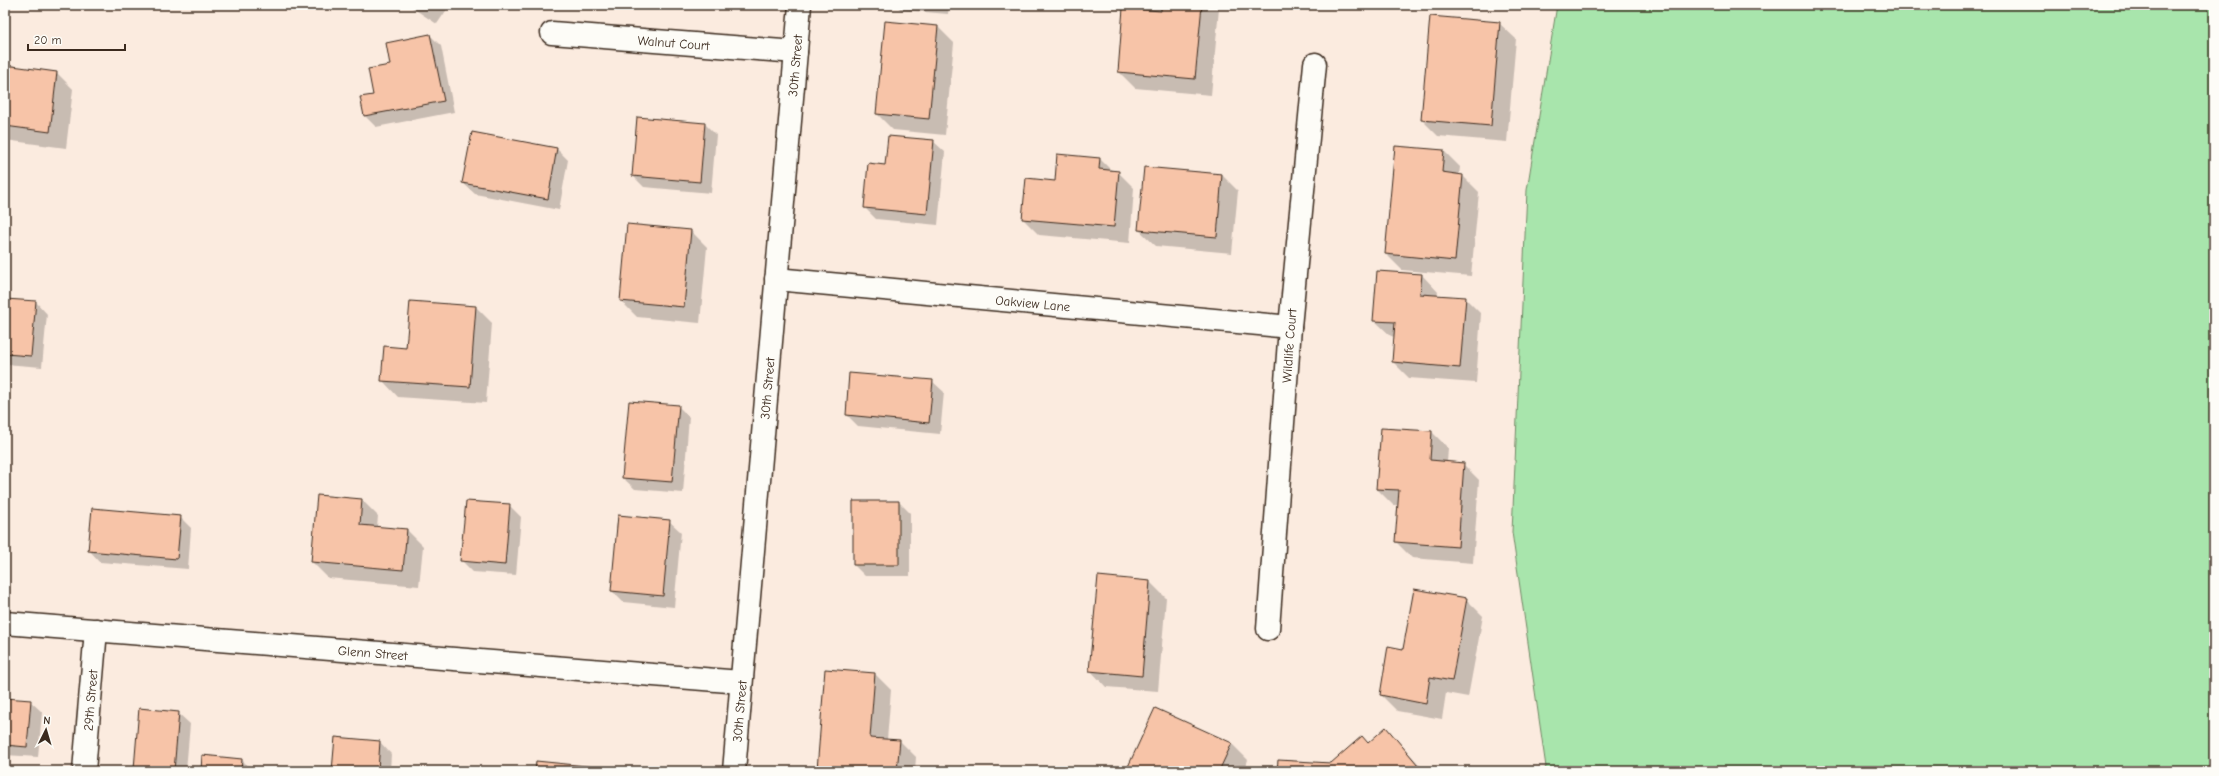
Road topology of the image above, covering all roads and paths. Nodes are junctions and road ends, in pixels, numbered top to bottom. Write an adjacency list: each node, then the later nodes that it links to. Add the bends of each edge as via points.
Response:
1 (800, 5): 3 (street, 30th Street)
2 (552, 33): 3 (street, Walnut Court)
3 (796, 52): 5 (street, 30th Street)
4 (1315, 64): 6 (street, Wildlife Court)
5 (776, 279): 6 (street, Oakview Lane); 10 (street, 30th Street)
6 (1290, 327): 8 (street, Wildlife Court)
7 (5, 623): 9 (street, Glenn Street)
8 (1268, 629)
9 (96, 630): 10 (street, Glenn Street); 11 (street, 29th Street)
10 (741, 682): 12 (street, 30th Street)
11 (84, 771)
12 (734, 771)

